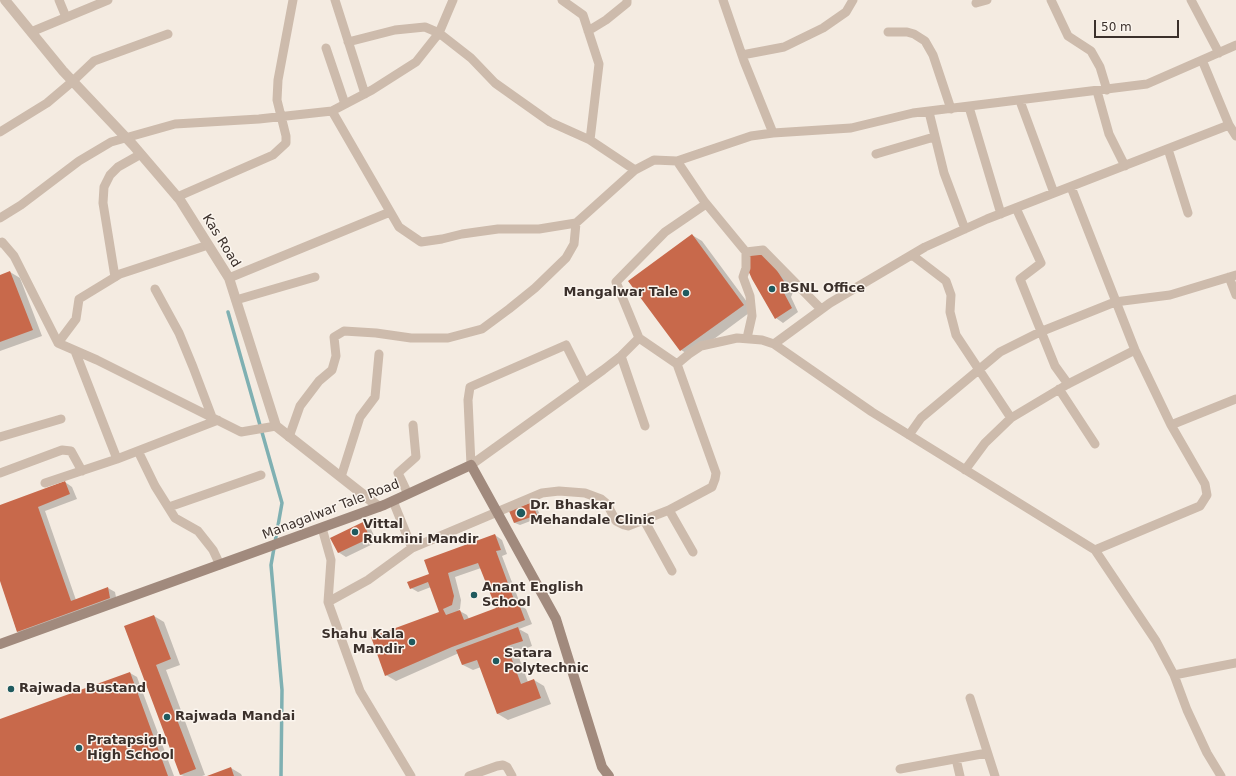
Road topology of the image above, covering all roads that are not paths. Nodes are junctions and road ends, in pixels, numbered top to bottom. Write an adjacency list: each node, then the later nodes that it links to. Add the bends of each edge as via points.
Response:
1 (59, 0): 15 (street)
2 (108, 0): 15 (street)
3 (293, 0): 36 (street, via 278,80 277,100)
4 (335, 0): 21 (street)
5 (453, 0): 20 (street)
6 (562, 0): 16 (street, via 582,15)
7 (627, 0): 16 (street, via 606,20)
8 (724, 0): 25 (street)
9 (853, 0): 25 (street, via 846,12 823,28 784,47)
10 (987, 0): 14 (street)
11 (1051, 0): 28 (street, via 1068,36 1091,51 1100,67)
12 (1191, 0): 24 (street)
13 (8, 1): 17 (street, Kas Road)
14 (976, 3)
15 (66, 17): 17 (street)
16 (588, 31): 43 (street, via 599,64)
17 (31, 32): 27 (street, Kas Road)
18 (888, 32): 33 (street, via 907,32 925,41 933,55)
19 (168, 34): 27 (street, via 94,61)
20 (440, 34): 21 (street, via 425,27 400,29); 29 (street, via 416,62); 43 (street, via 472,58 495,83 550,122)
21 (348, 42): 29 (street)
22 (1236, 45): 24 (street)
23 (326, 48): 31 (street)
24 (1219, 53): 26 (street)
25 (742, 55): 39 (street)
26 (1202, 60): 28 (street, via 1147,84); 37 (street)
27 (73, 81): 38 (street, via 47,103); 42 (street, Kas Road)
28 (1102, 90): 30 (street); 48 (street, via 1109,134)
29 (365, 94): 31 (street)
30 (1020, 101): 32 (street); 51 (street)
31 (345, 104): 34 (street)
32 (970, 107): 33 (street); 57 (street)
33 (951, 109): 35 (street)
34 (332, 111): 36 (street); 55 (street)
35 (929, 112): 39 (street, via 914,113 851,128); 41 (street)
36 (282, 117): 42 (street, via 175,124); 52 (street, via 286,143 276,153)
37 (1229, 125): 40 (street); 44 (street)
38 (0, 132)
39 (773, 133): 47 (street, via 751,136)
40 (1236, 136)
41 (934, 137): 46 (street); 60 (street, via 944,173)
42 (127, 138): 45 (street, Kas Road); 58 (street, via 111,142 80,161)
43 (590, 140): 49 (street)
44 (1168, 149): 48 (street); 56 (street)
45 (141, 154): 52 (street, Kas Road); 66 (street, via 110,175 104,187 103,203)
46 (876, 154)
47 (677, 161): 49 (street, via 654,160); 53 (street)
48 (1125, 166): 50 (street)
49 (635, 170): 59 (street)
50 (1071, 187): 51 (street); 72 (street)
51 (1054, 193): 54 (street)
52 (177, 197): 62 (street, Kas Road)
53 (704, 201): 63 (street); 75 (street, via 706,204 665,232 616,282)
54 (1016, 208): 57 (street); 74 (street, via 1041,263 1020,279)
55 (390, 212): 59 (street, via 399,227 421,242 498,229 539,229); 68 (street)
56 (1188, 213)
57 (1001, 214): 60 (street)
58 (0, 218)
59 (576, 223): 98 (street, via 574,244 566,258 535,288 482,329 448,338 411,338 344,331 334,337 336,356 332,370 319,381 300,406)
60 (965, 229): 64 (street, via 925,247)
61 (1, 241): 77 (street, via 14,256)
62 (208, 245): 66 (street); 68 (street, Kas Road)
63 (746, 252): 73 (street, via 763,250); 76 (street, via 743,277 750,296 752,316)
64 (912, 256): 73 (street); 84 (street, via 946,281 951,295 950,312 956,335)
65 (1233, 276): 70 (street); 72 (street, via 1170,295)
66 (115, 277): 77 (street, via 79,299 76,319)
67 (315, 277): 71 (street)
68 (229, 278): 71 (street, Kas Road)
69 (155, 289): 91 (street, via 179,333)
70 (1236, 295)
71 (236, 300): 94 (street, Kas Road)
72 (1115, 302): 74 (street); 79 (street)
73 (821, 309): 78 (street)
74 (1040, 332): 84 (street, via 1000,352); 86 (street, via 1055,366)
75 (639, 338): 82 (street, Managalwar Tale Road); 83 (street)
76 (747, 338): 78 (street); 83 (street, via 701,346)
77 (58, 343): 80 (street)
78 (774, 344): 96 (street)
79 (1135, 350): 86 (street); 93 (street)
80 (75, 351): 91 (street); 101 (street)
81 (379, 354): 107 (street, via 375,397 360,417)
82 (621, 356): 85 (street, Managalwar Tale Road); 95 (street)
83 (677, 364): 113 (street, via 716,473 712,487)
84 (980, 371): 90 (street); 96 (street, via 921,418)
85 (585, 383): 102 (street, Managalwar Tale Road); 102 (street, via 566,345 470,387 468,400)
86 (1068, 384): 87 (street)
87 (1059, 389): 90 (street); 99 (street)
88 (1236, 399): 93 (street)
89 (61, 418): 97 (street)
90 (1011, 418): 103 (street, via 985,443)
91 (215, 419): 94 (street, via 241,432); 100 (street)
92 (413, 425): 109 (street, via 416,457 398,473)
93 (1171, 425): 118 (street, via 1205,484 1207,495 1203,502 1200,506)
94 (276, 426): 98 (street)
95 (645, 426)
96 (909, 435): 103 (street)
97 (0, 437)
98 (290, 437): 107 (street)
99 (1095, 444)
100 (138, 451): 101 (street); 111 (street, via 155,486)
101 (117, 459): 104 (street)
102 (471, 465): 109 (main road, Managalwar Tale Road); 114 (main road)
103 (965, 470): 118 (street)
104 (82, 471): 105 (street, via 71,451 62,450); 108 (street)
105 (0, 473)
106 (261, 475): 111 (street)
107 (341, 477): 112 (street)
108 (45, 483)
109 (408, 494): 110 (main road, Managalwar Tale Road)
110 (393, 501): 112 (main road, Managalwar Tale Road); 117 (street)
111 (169, 507): 120 (street, via 175,518 198,531 213,550)
112 (378, 507): 116 (main road, Managalwar Tale Road)
113 (669, 510): 115 (street); 119 (street)
114 (497, 512): 115 (street, via 542,493 559,491 585,493 601,499 607,504 616,521 624,526); 117 (street); 133 (main road, via 556,619 602,767)
115 (644, 520): 121 (street)
116 (322, 528): 120 (main road, Managalwar Tale Road); 122 (street, via 331,560)
117 (412, 548): 122 (street, via 368,580)
118 (1095, 550): 125 (street, via 1141,617)
119 (693, 552)
120 (220, 565): 123 (main road, Managalwar Tale Road)
121 (672, 571)
122 (328, 602): 130 (street, via 360,690)
123 (0, 644)
124 (1235, 665): 125 (street)
125 (1174, 675): 136 (street, via 1207,753)
126 (970, 698): 127 (street)
127 (987, 753): 128 (street); 135 (street)
128 (956, 759): 129 (street); 134 (street)
129 (900, 769)
130 (411, 776)
131 (468, 776): 132 (street, via 503,765)
132 (512, 776)
133 (609, 776)
134 (960, 776)
135 (995, 776)
136 (1221, 776)

